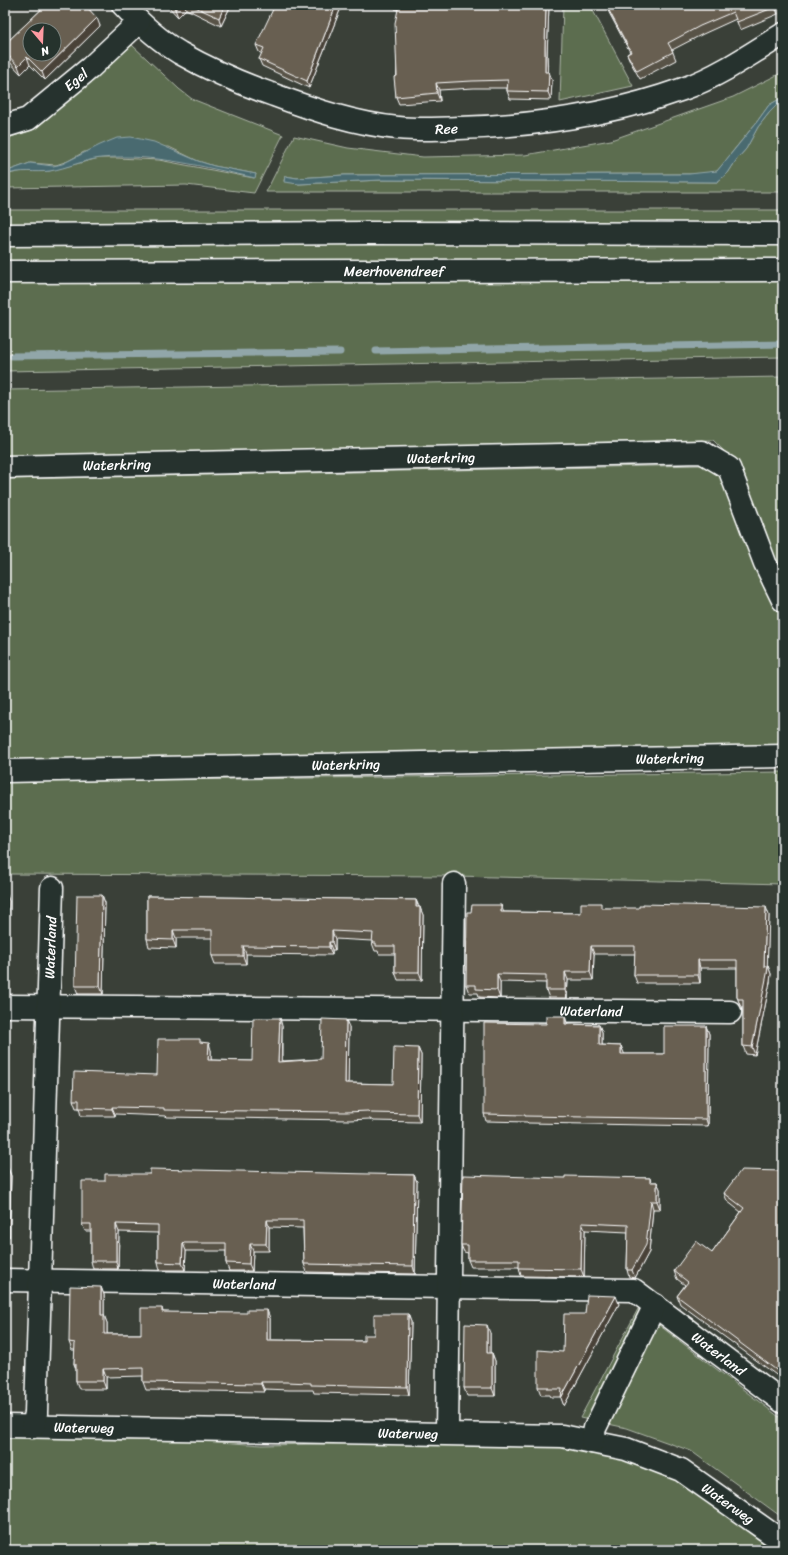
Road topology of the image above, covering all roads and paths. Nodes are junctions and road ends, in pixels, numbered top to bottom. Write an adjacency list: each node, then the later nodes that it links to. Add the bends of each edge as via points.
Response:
1 (123, 5): 2 (street, Ree)
2 (139, 22): 3 (street, Ree, via 179,52 249,86 357,121 399,128 432,129 550,121 642,102 721,72); 4 (street, Egel, via 90,68 28,119)
3 (783, 34)
4 (5, 126)
5 (783, 234): 6 (street)
6 (5, 235)
7 (783, 270): 8 (street, Meerhovendreef)
8 (5, 272)
9 (5, 467): 10 (street, Waterkring, via 702,452 729,468 765,563)
10 (783, 600)
11 (783, 756): 12 (street, Waterkring)
12 (5, 771)
13 (454, 884): 17 (street)
14 (52, 888): 16 (street, Waterland)
15 (5, 1006): 16 (street, Waterland)
16 (49, 1007): 17 (street, Waterland); 20 (street, Waterland)
17 (452, 1009): 18 (street, Waterland); 21 (street)
18 (730, 1012)
19 (5, 1280): 20 (street, Waterland)
20 (40, 1280): 21 (street, Waterland); 25 (street, Waterland, via 36,1413)
21 (448, 1288): 22 (street, Waterland, via 634,1290); 26 (street)
22 (655, 1305): 23 (street, Waterland); 27 (street, via 595,1428)
23 (783, 1402)
24 (5, 1426): 25 (street, Waterweg)
25 (33, 1427): 26 (street, Waterweg)
26 (447, 1433): 27 (street, Waterweg, via 562,1436)
27 (592, 1442): 28 (street, Waterweg, via 626,1449 681,1470)
28 (783, 1542)

